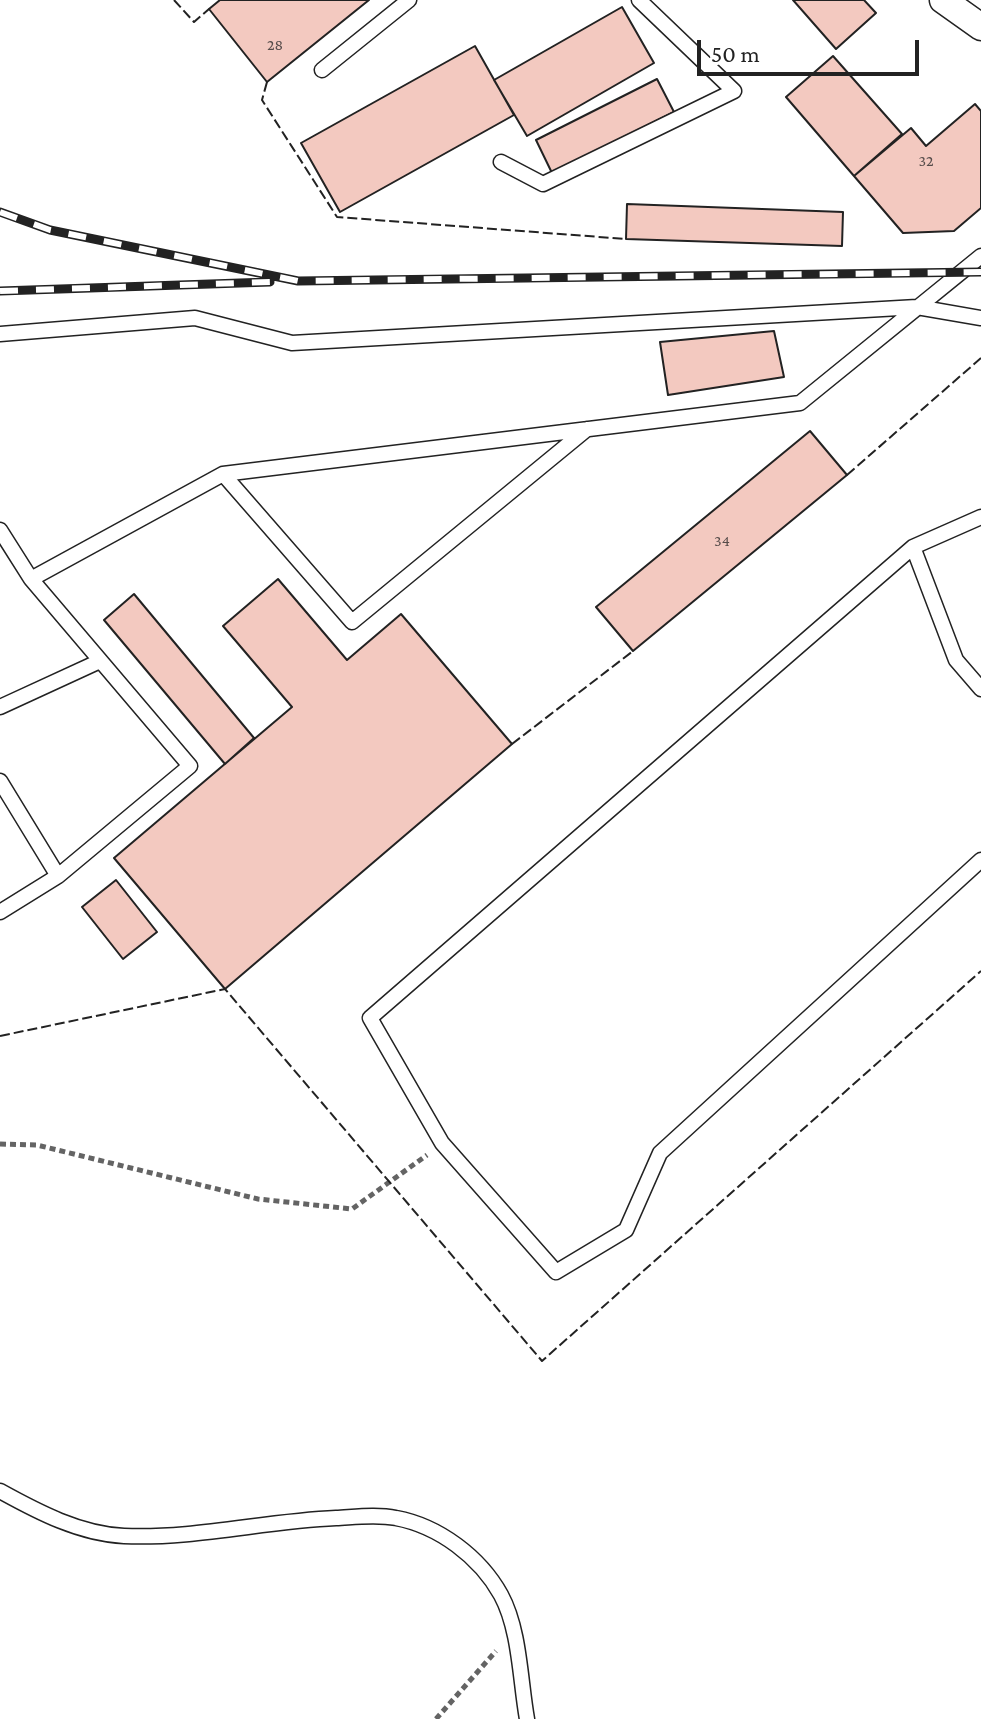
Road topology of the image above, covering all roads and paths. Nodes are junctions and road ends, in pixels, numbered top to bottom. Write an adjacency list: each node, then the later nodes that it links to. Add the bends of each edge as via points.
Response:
1 (409, 0): 5 (lane)
2 (639, 0): 6 (lane, via 734,91 543,184)
3 (952, 3): 4 (street)
4 (981, 27)
5 (322, 70)
6 (501, 162)
7 (981, 256): 8 (lane)
8 (917, 307): 9 (lane); 10 (lane, via 292,343 195,318); 11 (lane, via 800,403)
9 (981, 318)
10 (0, 334)
11 (587, 429): 12 (lane); 12 (lane, via 352,622)
12 (223, 474): 16 (lane)
13 (981, 517): 15 (lane)
14 (0, 530): 16 (lane)
15 (913, 547): 18 (lane, via 956,660); 24 (lane, via 370,1018)
16 (31, 579): 17 (lane)
17 (100, 661): 19 (lane); 22 (lane, via 190,766)
18 (981, 689)
19 (0, 707)
20 (2, 789): 22 (lane)
21 (981, 860): 24 (lane, via 660,1153 626,1230 556,1272)
22 (58, 876): 23 (lane)
23 (0, 912)
24 (442, 1143): 25 (path, via 352,1209 258,1199 37,1145)
25 (0, 1144)
26 (0, 1491): 27 (lane, via 83,1529 124,1536 308,1519 396,1518 462,1548 502,1597)
27 (513, 1633): 28 (path); 29 (lane)
28 (436, 1719)
29 (527, 1719)

